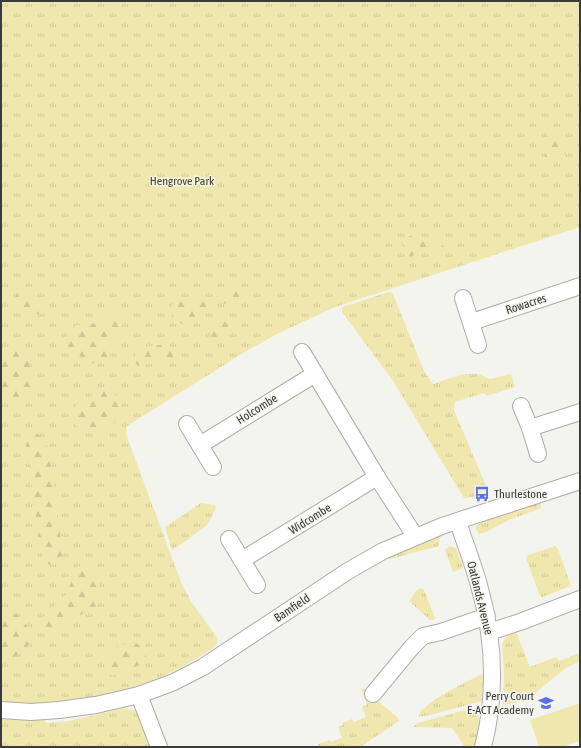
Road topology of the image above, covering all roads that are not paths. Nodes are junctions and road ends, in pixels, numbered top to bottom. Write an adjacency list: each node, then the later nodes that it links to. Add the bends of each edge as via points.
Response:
1 (580, 286): 3 (street, Rowacres)
2 (463, 298): 3 (street)
3 (472, 322): 4 (street)
4 (478, 345)
5 (302, 352): 6 (street)
6 (315, 374): 11 (street, Holcombe); 14 (street)
7 (521, 406): 10 (street)
8 (580, 412): 10 (street)
9 (187, 424): 11 (street)
10 (530, 428): 12 (street)
11 (200, 445): 13 (street)
12 (538, 454)
13 (213, 467)
14 (377, 477): 17 (street); 19 (street, Widcombe)
15 (580, 481): 16 (street, Bamfield)
16 (458, 522): 17 (street, Bamfield); 22 (street, Oatlands Avenue)
17 (415, 536): 25 (street, Bamfield, via 348,571 203,667 174,682)
18 (229, 539): 19 (street)
19 (242, 560): 20 (street)
20 (257, 585)
21 (580, 599): 23 (street)
22 (487, 616): 23 (street, Oatlands Avenue); 24 (street, via 423,636)
23 (489, 632): 28 (street, Oatlands Avenue, via 493,673)
24 (373, 694)
25 (139, 695): 26 (street, Bamfield, via 59,710); 27 (street)
26 (1, 710)
27 (159, 747)
28 (483, 747)

